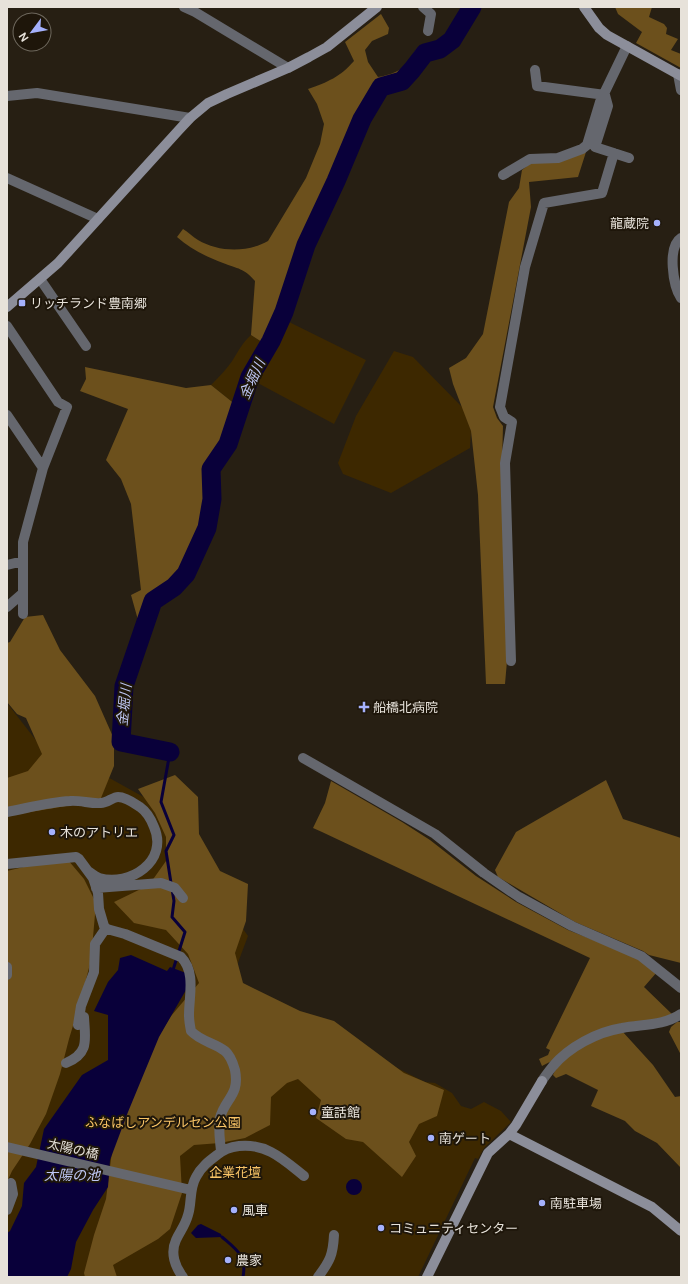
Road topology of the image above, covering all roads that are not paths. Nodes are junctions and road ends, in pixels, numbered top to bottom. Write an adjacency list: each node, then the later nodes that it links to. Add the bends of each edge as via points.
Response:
1 (184, 7): 7 (street)
2 (377, 7): 7 (street, via 326,47)
3 (423, 7): 5 (street, via 431,14)
4 (584, 7): 6 (street, via 599,28)
5 (428, 31)
6 (628, 46): 9 (street); 11 (street)
7 (288, 68): 13 (street, via 208,103)
8 (535, 70): 11 (street, via 537,86)
9 (679, 75): 10 (street)
10 (681, 90)
11 (605, 95): 14 (street, via 608,106 595,147); 16 (street, via 600,102 587,145 582,149 558,158 530,159)
12 (7, 96): 13 (street, via 37,93)
13 (190, 118): 18 (street)
14 (614, 153): 15 (street); 32 (street, via 602,193 544,204 525,267 500,407 504,417 512,422 506,463)
15 (629, 158)
16 (503, 175)
17 (7, 178): 18 (street)
18 (98, 220): 20 (street)
19 (681, 238): 21 (street, via 673,252 673,266 674,282)
20 (40, 279): 22 (street); 24 (street)
21 (681, 298)
22 (7, 307)
23 (7, 326): 26 (street, via 58,402 67,407)
24 (86, 346)
25 (7, 415): 26 (street)
26 (43, 468): 27 (street, via 23,542)
27 (23, 561): 28 (street); 29 (street)
28 (7, 565)
29 (23, 593): 30 (street); 31 (street)
30 (7, 607)
31 (23, 614)
32 (511, 661)
33 (303, 758): 42 (street, via 435,834 519,897 572,926 641,956)
34 (7, 812): 36 (street, via 66,801 101,803 118,797 132,801 143,809 152,821 158,838 158,848 150,864 129,877 118,880 98,878)
35 (7, 864): 36 (street, via 76,857)
36 (88, 871): 37 (street)
37 (96, 888): 38 (street, via 161,883 175,888); 39 (street, via 99,909)
38 (183, 898)
39 (106, 928): 44 (street, via 95,944 94,972 81,1006 85,1047 79,1056); 47 (street, via 181,957 186,964 190,978 191,1031 225,1051 234,1066 236,1076 236,1085 221,1116)
40 (7, 967): 41 (street)
41 (7, 975)
42 (681, 988)
43 (681, 1014): 45 (street, via 658,1024 621,1028 596,1035 569,1052 553,1065)
44 (66, 1063)
45 (509, 1134): 52 (street, via 652,1207); 56 (street, via 488,1153)
46 (7, 1147): 50 (street, 太陽の橋)
47 (221, 1152): 48 (street, via 229,1148 251,1145 262,1148 283,1159); 50 (street, via 201,1169)
48 (304, 1176)
49 (11, 1183): 51 (street, via 13,1194)
50 (191, 1190): 54 (street, via 189,1213 185,1226 176,1239 173,1252 178,1271)
51 (7, 1210)
52 (681, 1231)
53 (334, 1235): 55 (street, via 333,1252)
54 (183, 1277)
55 (318, 1277)
56 (426, 1277)

